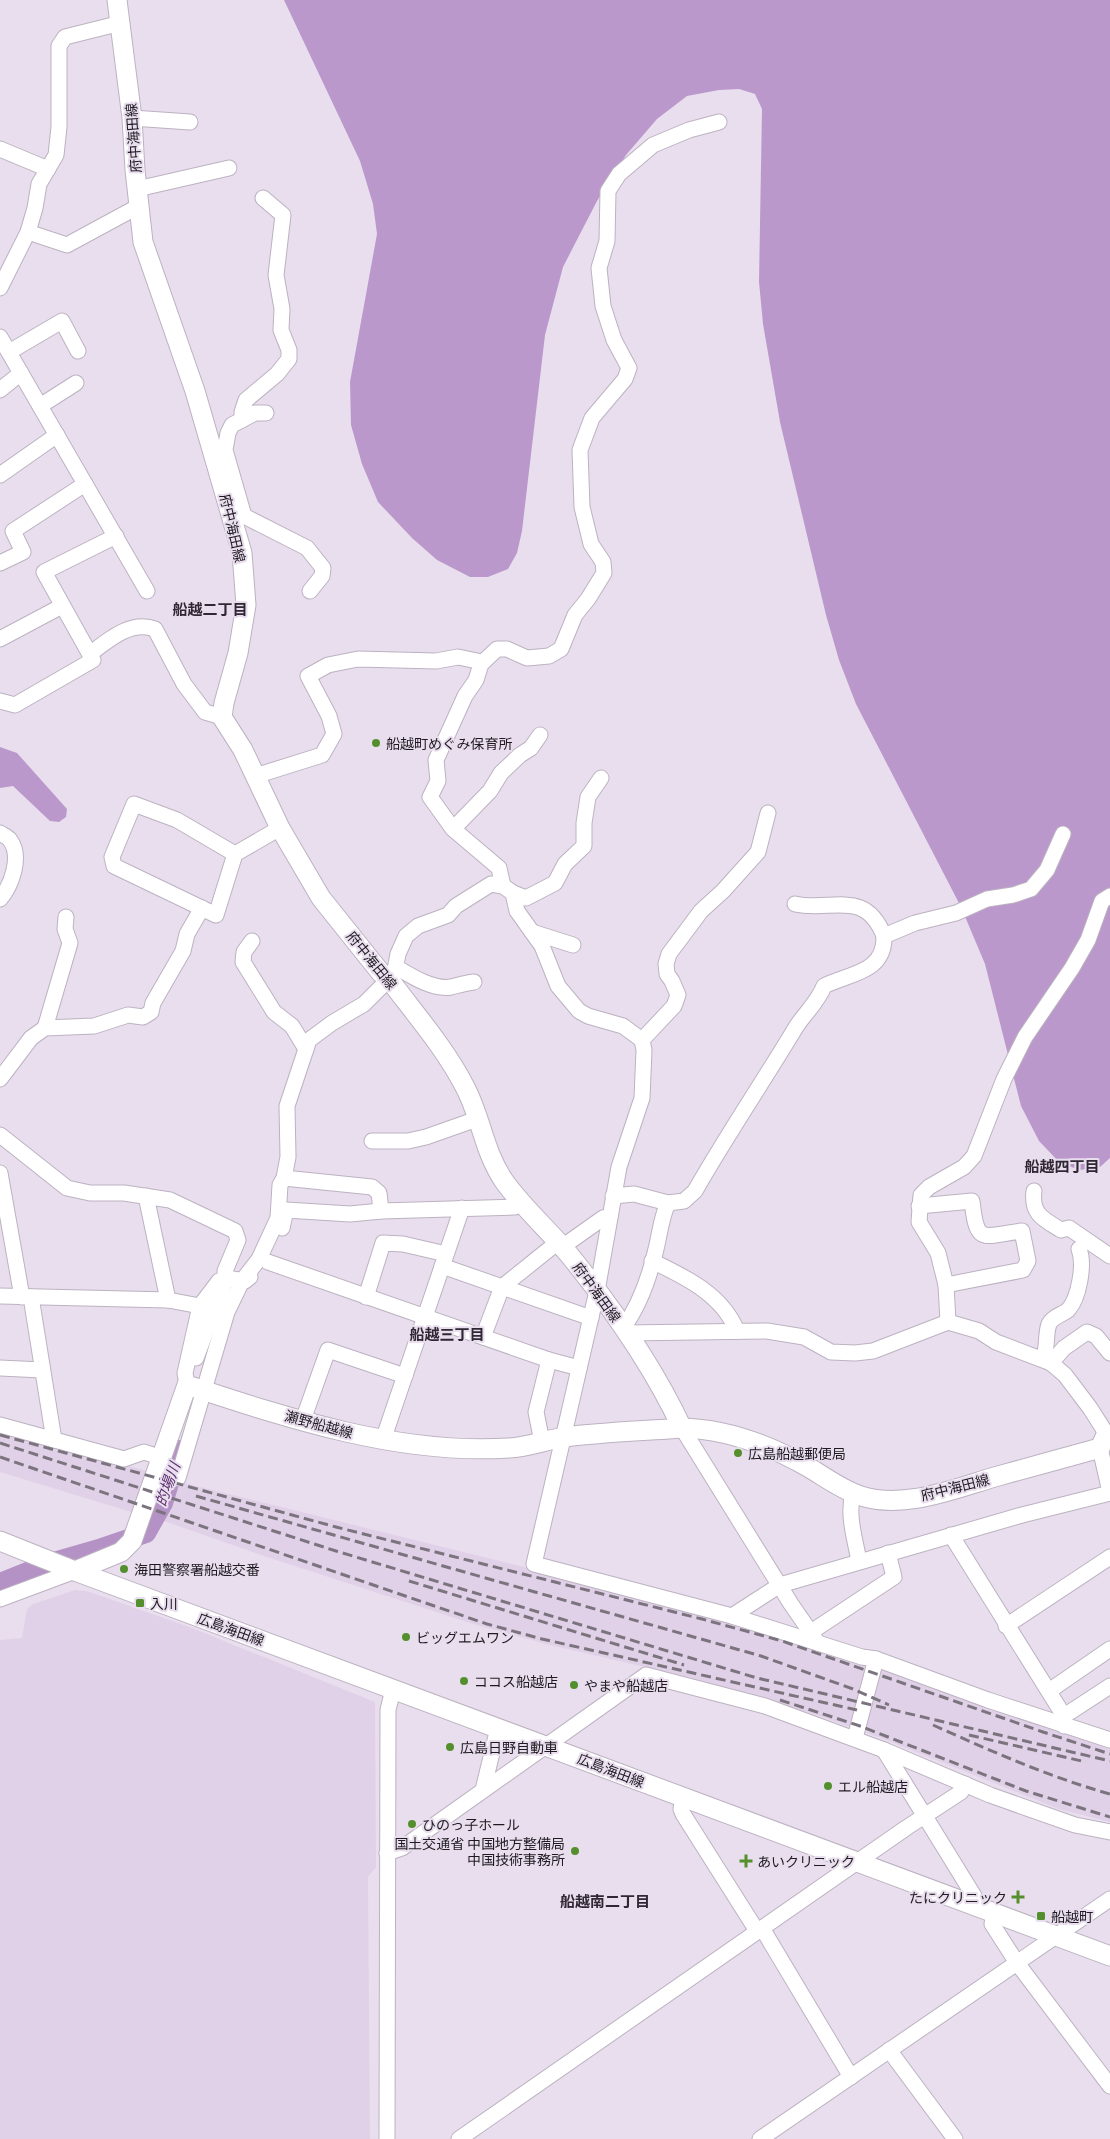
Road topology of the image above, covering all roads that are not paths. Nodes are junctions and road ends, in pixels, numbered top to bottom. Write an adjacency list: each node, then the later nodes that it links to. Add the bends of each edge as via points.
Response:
1 (117, 0): 2 (main road, 府中海田線)
2 (121, 23): 3 (main road, 府中海田線); 8 (street, via 65,37 59,46 59,127 56,155)
3 (132, 118): 4 (street); 9 (main road, 府中海田線)
4 (190, 122)
5 (719, 122): 33 (street, via 689,130 653,146 619,174 608,191 607,241 599,268 604,306 614,340 629,368 625,379 592,418 580,450 582,507 591,544 603,562 604,573 575,615 561,649 549,656 527,658 507,649 497,649)
6 (0, 149): 8 (street)
7 (229, 168): 9 (street)
8 (48, 169): 11 (street, via 38,184)
9 (138, 198): 11 (street, via 67,246); 25 (main road, 府中海田線, via 143,242)
10 (263, 198): 21 (street, via 283,215 276,275 282,309 281,330 289,359 277,374 246,400)
11 (28, 232): 12 (street)
12 (0, 288)
13 (0, 337): 15 (street)
14 (78, 351): 15 (street, via 62,320)
15 (9, 352): 16 (street)
16 (21, 374): 18 (street); 19 (street)
17 (76, 383): 19 (street)
18 (0, 390)
19 (40, 406): 22 (street)
20 (266, 413): 21 (street, via 255,413)
21 (242, 420): 25 (street, via 232,425 225,450)
22 (57, 435): 23 (street); 24 (street)
23 (0, 475)
24 (85, 484): 26 (street); 27 (street, via 13,531 23,552)
25 (238, 517): 29 (street, via 307,548 323,568 322,576); 35 (main road, 府中海田線, via 246,605)
26 (116, 536): 28 (street); 30 (street, via 44,572)
27 (0, 563)
28 (147, 590)
29 (310, 592)
30 (62, 606): 31 (street); 32 (street)
31 (0, 639)
32 (90, 654): 34 (street, via 93,660 15,705); 35 (street, via 119,632 148,626 155,628 184,684 205,712)
33 (482, 662): 37 (street, via 458,657 436,661 358,659 328,665 308,676 329,716 334,734 322,755); 41 (street, via 436,760 438,781 430,797)
34 (0, 701)
35 (222, 718): 37 (main road, 府中海田線)
36 (540, 735): 41 (street, via 531,748 501,773 490,791)
37 (255, 776): 40 (main road, 府中海田線)
38 (601, 778): 45 (street, via 588,796 584,846 565,864 555,883 526,898)
39 (768, 813): 58 (street, via 758,852 701,911 669,954 667,974 678,995 674,1006)
40 (280, 828): 44 (street); 55 (main road, 府中海田線, via 321,898 381,973)
41 (454, 829): 45 (street, via 499,868)
42 (0, 833): 47 (street, via 10,840 14,873)
43 (1063, 834): 52 (street, via 1047,870 1031,889 1013,896 987,899 956,913 915,923)
44 (235, 854): 49 (street, via 216,915); 49 (street, via 177,820 134,804 112,857 114,866)
45 (508, 890): 51 (street, via 517,911); 55 (street, via 491,884 456,906 448,915 418,926 406,936)
46 (1110, 896): 71 (street, via 1102,901 1088,940 1072,968 1025,1037 1004,1079 974,1156 964,1167 929,1187 921,1195)
47 (0, 899)
48 (795, 904): 52 (street, via 816,907 853,904 874,916)
49 (202, 908): 57 (street, via 151,1012 143,1017 128,1015 94,1026)
50 (66, 917): 57 (street, via 65,929 70,944)
51 (532, 932): 54 (street); 58 (street, via 542,946 558,986 579,1011 623,1026)
52 (884, 936): 70 (street, via 883,952 870,967 824,986 695,1191 684,1201)
53 (252, 940): 59 (street, via 244,952 243,962 274,1012 292,1026)
54 (573, 945)
55 (392, 973): 56 (street, via 439,987); 59 (street, via 364,1004 309,1040); 61 (main road, 府中海田線, via 466,1088)
56 (474, 982)
57 (45, 1028): 60 (street, via 31,1038)
58 (642, 1040): 68 (street, via 642,1098)
59 (306, 1049): 65 (street, via 287,1106 288,1156)
60 (0, 1079)
61 (477, 1120): 63 (street, via 408,1141); 69 (main road, 府中海田線, via 494,1166)
62 (0, 1135): 67 (street, via 66,1188)
63 (372, 1141)
64 (0, 1174): 87 (street)
65 (284, 1178): 73 (street, via 372,1187 379,1193); 82 (street, via 280,1185 278,1218 259,1259)
66 (1034, 1191): 77 (street, via 1033,1205 1040,1216 1061,1230 1069,1228)
67 (146, 1196): 81 (street, via 170,1200 235,1231 238,1240 225,1271); 89 (street)
68 (613, 1196): 70 (street, via 634,1194); 74 (street)
69 (522, 1202): 72 (street, via 515,1207); 75 (main road, 府中海田線)
70 (668, 1204): 79 (street)
71 (919, 1206): 83 (street, via 919,1222 938,1254); 83 (street, via 972,1201 978,1232 985,1236 1022,1231 1028,1261 1023,1270)
72 (462, 1208): 73 (street); 78 (street)
73 (380, 1211): 80 (street, via 350,1214 286,1210 283,1227)
74 (610, 1217): 75 (street, via 603,1218); 85 (street)
75 (560, 1245): 84 (street); 85 (main road, 府中海田線)
76 (1079, 1250): 99 (street, via 1082,1274 1070,1308 1049,1324)
77 (1110, 1256)
78 (444, 1260): 84 (street); 88 (street, via 403,1244 383,1243); 91 (street)
79 (652, 1261): 94 (street); 95 (street, via 710,1295 721,1305)
80 (268, 1262): 82 (street); 88 (street)
81 (226, 1278): 82 (street); 90 (street, via 219,1281); 104 (street)
82 (242, 1281): 104 (street)
83 (946, 1285): 93 (street)
84 (502, 1288): 92 (street); 96 (street)
85 (597, 1291): 92 (street); 94 (main road, 府中海田線)
86 (0, 1296): 87 (street)
87 (26, 1297): 89 (street); 102 (street)
88 (366, 1297): 91 (street)
89 (168, 1300): 90 (street)
90 (200, 1306): 104 (street, via 185,1373)
91 (426, 1317): 96 (street); 103 (street)
92 (591, 1318): 101 (street)
93 (948, 1322): 95 (street, via 873,1351 855,1353 832,1352 792,1334); 99 (street, via 979,1331 996,1342)
94 (625, 1330): 95 (street); 107 (main road, 府中海田線)
95 (737, 1331)
96 (483, 1336): 98 (street)
97 (1110, 1352): 99 (street, via 1096,1336 1087,1332)
98 (549, 1360): 101 (street); 112 (street, via 536,1412)
99 (1047, 1361): 109 (street, via 1065,1375 1090,1408 1104,1430)
100 (0, 1368): 102 (street)
101 (579, 1368): 108 (street)
102 (42, 1370): 110 (street)
103 (405, 1376): 105 (street, via 328,1350); 111 (street)
104 (196, 1388): 105 (main road, 瀬野船越線); 113 (main road); 114 (street)
105 (304, 1420): 111 (main road, 瀬野船越線)
106 (0, 1425): 110 (street)
107 (682, 1428): 108 (main road, 瀬野船越線); 116 (main road, 府中海田線, via 701,1428 758,1442); 123 (street)
108 (564, 1437): 112 (main road, 瀬野船越線); 125 (street, via 534,1564)
109 (1105, 1439): 115 (street); 116 (main road, 府中海田線, via 938,1493 880,1500)
110 (54, 1440): 113 (street, via 124,1458 144,1452)
111 (383, 1440): 112 (main road, 瀬野船越線, via 464,1449 511,1448)
112 (542, 1442)
113 (162, 1458): 122 (main road, via 135,1533 121,1552)
114 (178, 1478)
115 (1110, 1492): 117 (street)
116 (853, 1493): 121 (street, via 851,1516)
117 (951, 1535): 119 (street); 126 (street)
118 (0, 1541): 122 (main road, 広島海田線)
119 (888, 1553): 121 (street); 127 (street, via 894,1577)
120 (1110, 1557): 126 (street)
121 (859, 1561): 123 (street)
122 (70, 1569): 124 (street); 131 (main road, 広島海田線)
123 (780, 1585): 125 (street); 127 (street)
124 (0, 1599)
125 (732, 1616): 127 (street)
126 (1006, 1626): 132 (street)
127 (815, 1638): 129 (street, via 862,1657)
128 (1110, 1649): 132 (street)
129 (876, 1659): 133 (street); 135 (street)
130 (1110, 1686): 133 (street)
131 (393, 1689): 134 (main road, 広島海田線); 144 (street, via 388,1710)
132 (1048, 1691): 133 (street)
133 (1064, 1721): 136 (street)
134 (498, 1728): 137 (main road, 広島海田線); 140 (street)
135 (855, 1738): 137 (street, via 765,1706 646,1674); 138 (street)
136 (1110, 1740)
137 (546, 1746): 140 (street); 141 (main road, 広島海田線)
138 (884, 1750): 139 (street); 142 (street)
139 (965, 1784): 142 (street, via 961,1792); 143 (street, via 1075,1825)
140 (483, 1790): 144 (street, via 402,1848)
141 (683, 1797): 145 (main road, 広島海田線); 149 (street, via 683,1814)
142 (924, 1816): 145 (street); 147 (street, via 974,1896)
143 (1110, 1832)
144 (387, 1853): 157 (street)
145 (858, 1862): 147 (main road, 広島海田線); 149 (street)
146 (1110, 1899): 150 (street)
147 (971, 1904): 148 (main road, 広島海田線)
148 (994, 1914): 150 (main road, 広島海田線); 152 (street, via 992,1924)
149 (760, 1930): 154 (street); 158 (street)
150 (1056, 1936): 151 (main road, 広島海田線); 152 (street)
151 (1110, 1956)
152 (1017, 1963): 153 (street); 155 (street)
153 (889, 2050): 154 (street); 159 (street)
154 (850, 2077): 156 (street)
155 (1110, 2086)
156 (763, 2138)
157 (387, 2139)
158 (459, 2139)
159 (955, 2139)

